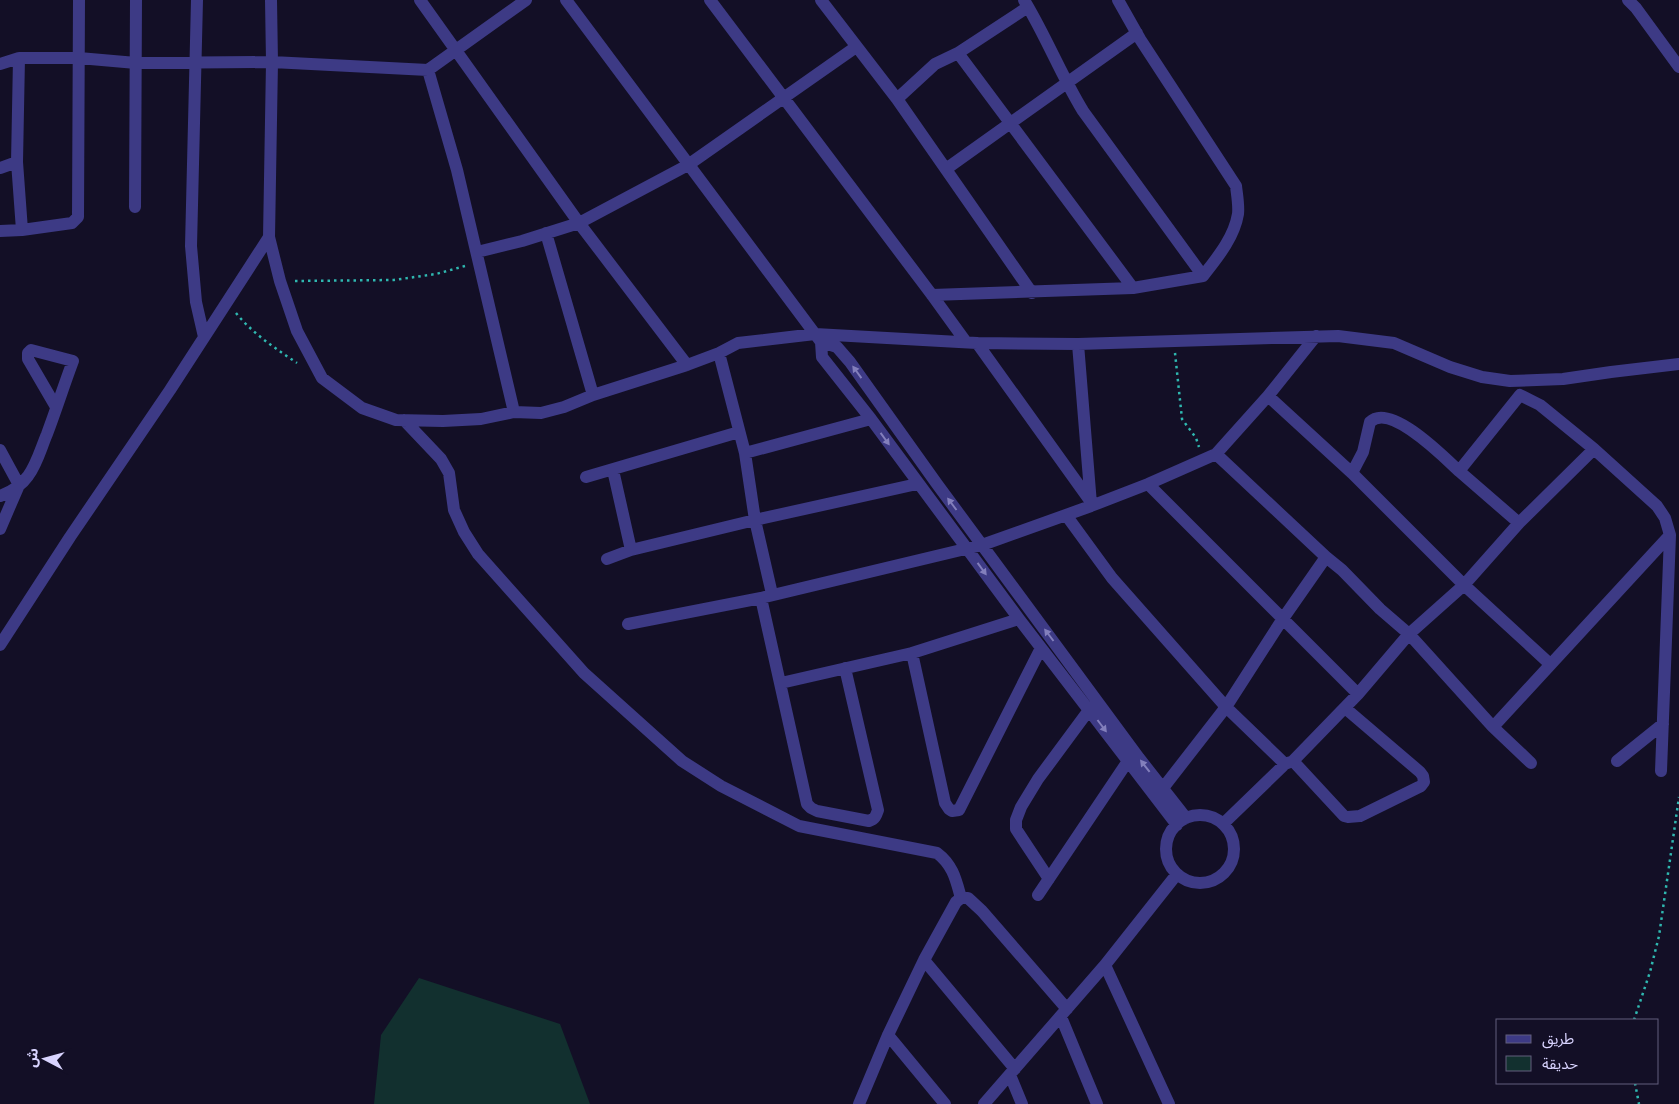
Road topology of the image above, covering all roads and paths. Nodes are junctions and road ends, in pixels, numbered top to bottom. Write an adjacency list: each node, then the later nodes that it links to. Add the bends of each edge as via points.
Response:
1 (79, 0): 18 (street)
2 (136, 0): 21 (street)
3 (198, 0): 19 (street)
4 (271, 0): 20 (street)
5 (420, 0): 15 (street)
6 (526, 0): 15 (street)
7 (566, 0): 30 (street)
8 (710, 0): 26 (street)
9 (821, 0): 14 (street)
10 (1118, 0): 13 (street)
11 (1628, 0): 23 (street)
12 (1026, 3): 16 (street); 25 (street)
13 (1137, 33): 25 (street); 40 (street, via 1236,186 1238,214 1233,231)
14 (856, 47): 26 (street); 27 (street)
15 (456, 50): 24 (street); 34 (street)
16 (958, 53): 27 (street, via 935,64); 28 (street)
17 (18, 58): 18 (street); 22 (street); 29 (street)
18 (79, 58): 21 (street); 35 (street, via 78,217 72,223)
19 (195, 62): 20 (street); 21 (street); 47 (street, via 191,246 196,302)
20 (272, 62): 24 (street); 38 (street)
21 (136, 63): 33 (street)
22 (0, 64)
23 (1679, 67)
24 (428, 70): 39 (street)
25 (1067, 83): 28 (street); 40 (street)
26 (783, 99): 30 (street); 44 (street)
27 (897, 99): 32 (street)
28 (1011, 123): 32 (street); 42 (street)
29 (17, 162): 31 (street); 35 (street)
30 (688, 165): 34 (street); 48 (street)
31 (0, 168)
32 (946, 169): 43 (street)
33 (135, 207)
34 (579, 223): 37 (street); 54 (street)
35 (22, 230): 36 (street)
36 (0, 231)
37 (546, 233): 39 (street); 57 (street)
38 (269, 237): 41 (street); 45 (street)
39 (478, 258): 41 (path, via 436,274 394,280); 61 (street)
40 (1202, 276): 42 (street)
41 (280, 281): 63 (street, via 297,331 322,378 362,408)
42 (1133, 288): 43 (street)
43 (1032, 292): 44 (street)
44 (932, 295): 50 (street)
45 (227, 300): 47 (street); 55 (path, via 247,326)
46 (1316, 336): 49 (street); 56 (street, via 1394,344 1450,367); 59 (street)
47 (204, 337): 95 (street)
48 (818, 338): 50 (street); 52 (street, via 738,343); 62 (street, via 822,357); 84 (street, one-way to 48, via 850,362 837,348)
49 (1174, 341): 51 (street); 69 (path, via 1182,419 1196,438)
50 (971, 343): 51 (street); 78 (street)
51 (1078, 344): 78 (street)
52 (719, 353): 54 (street); 64 (street)
53 (1679, 364): 56 (street, via 1563,379)
54 (687, 365): 57 (street)
55 (302, 366)
56 (1510, 381): 58 (street)
57 (593, 395): 61 (street, via 541,413)
58 (1520, 395): 65 (street, via 1540,405); 71 (street)
59 (1268, 396): 68 (street); 72 (street)
60 (56, 407): 60 (street, via 73,361 31,350 28,359); 76 (street, via 36,463)
61 (514, 412): 63 (street, via 481,420)
62 (871, 419): 67 (street); 74 (street, one-way to 74)
63 (404, 420): 119 (street, via 441,459 449,473 454,510 478,554 584,673 682,761 720,786 800,826 938,853 953,870)
64 (739, 432): 67 (street); 70 (street)
65 (1594, 449): 81 (street); 83 (street, via 1657,506)
66 (0, 450): 76 (street)
67 (745, 453): 80 (street)
68 (1216, 454): 69 (street); 87 (street)
69 (1204, 460): 75 (street)
70 (613, 470): 73 (street); 86 (street)
71 (1459, 471): 72 (street, via 1408,428 1378,418 1370,422 1363,452); 81 (street)
72 (1352, 473): 89 (street)
73 (586, 477)
74 (917, 484): 80 (street); 85 (street)
75 (1148, 484): 78 (street); 92 (street)
76 (20, 485): 77 (street); 82 (street)
77 (0, 496)
78 (1091, 504): 79 (street)
79 (1066, 515): 84 (street); 103 (street, via 1112,578)
80 (755, 520): 86 (street); 90 (street)
81 (1519, 523): 89 (street)
82 (0, 529)
83 (1670, 535): 98 (street); 105 (street)
84 (982, 545): 85 (street); 102 (street, one-way to 84)
85 (967, 548): 90 (street); 91 (street, one-way to 91)
86 (631, 550): 88 (street)
87 (1326, 557): 92 (street); 94 (street)
88 (607, 559)
89 (1464, 585): 94 (street); 98 (street)
90 (766, 596): 93 (street); 100 (street)
91 (1019, 619): 96 (street); 97 (street)
92 (1282, 620): 101 (street); 103 (street)
93 (628, 624)
94 (1410, 634): 101 (street); 106 (street)
95 (0, 642)
96 (1042, 648): 97 (street, via 956,811 949,809 945,802); 102 (street)
97 (912, 653): 99 (street)
98 (1550, 664): 106 (street)
99 (845, 668): 100 (street); 100 (street, via 878,810 869,821 817,811 807,804)
100 (780, 683)
101 (1358, 694): 104 (street)
102 (1094, 706): 107 (street, one-way to 107); 112 (street, one-way to 102); 117 (street, via 1038,779 1016,820 1016,829)
103 (1226, 707): 109 (street); 112 (street)
104 (1345, 708): 109 (street); 109 (street, via 1415,766 1424,776 1421,786 1360,816 1348,818)
105 (1663, 724): 108 (street); 111 (street)
106 (1492, 728): 110 (street)
107 (1128, 761): 114 (street); 117 (street)
108 (1617, 761)
109 (1289, 763): 115 (street)
110 (1531, 763)
111 (1661, 771)
112 (1163, 788): 114 (street)
113 (1679, 797): 123 (path, via 1658,936)
114 (1181, 821): 115 (street, via 1199,815 1212,817); 116 (street, via 1168,838 1166,851)
115 (1223, 824): 116 (street, via 1231,834 1234,847 1232,861 1225,872 1215,880 1202,883 1189,881)
116 (1177, 874): 121 (street)
117 (1049, 878): 118 (street)
118 (1038, 896)
119 (961, 898): 120 (street); 122 (street, via 968,898 982,910)
120 (924, 960): 124 (street); 125 (street)
121 (1105, 965): 122 (street); 132 (street)
122 (1064, 1013): 125 (street); 131 (street)
123 (1634, 1019)
124 (888, 1035): 127 (street); 128 (street)
125 (1013, 1072): 129 (street); 130 (street)
126 (1635, 1084): 133 (path)
127 (859, 1104)
128 (945, 1104)
129 (984, 1104)
130 (1022, 1104)
131 (1097, 1104)
132 (1169, 1104)
133 (1639, 1104)

